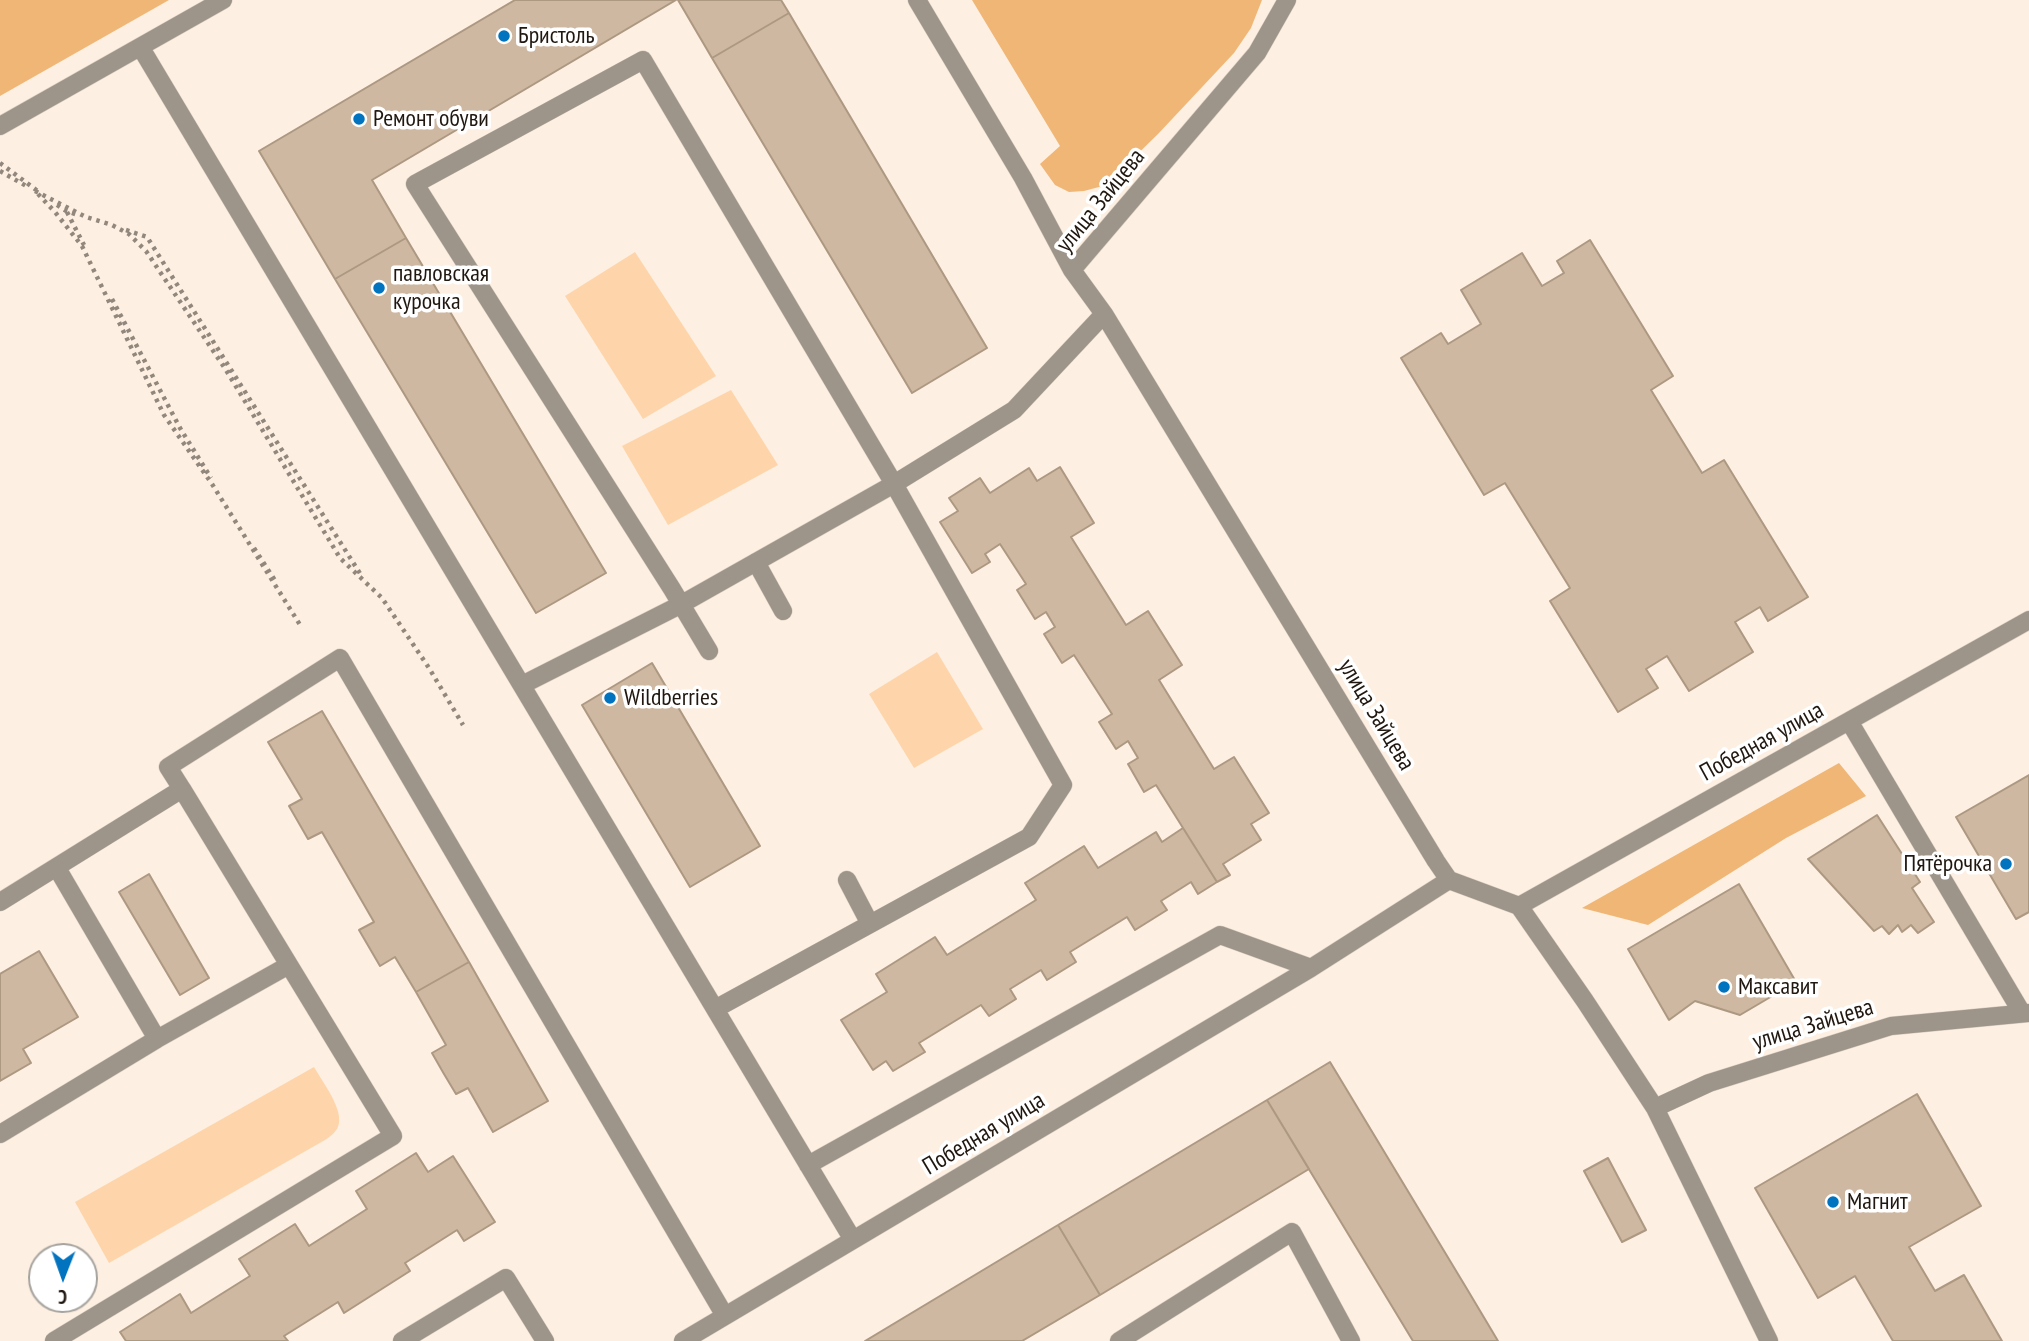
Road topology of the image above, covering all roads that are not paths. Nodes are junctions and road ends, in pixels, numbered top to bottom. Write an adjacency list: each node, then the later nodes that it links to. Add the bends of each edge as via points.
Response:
1 (223, 0): 4 (street)
2 (917, 0): 6 (street)
3 (1287, 0): 6 (street, улица Зайцева, via 1257,53)
4 (141, 48): 5 (street); 14 (street)
5 (0, 126)
6 (1072, 270): 7 (street, улица Зайцева)
7 (1104, 314): 8 (street, via 1014,410); 19 (street, улица Зайцева)
8 (894, 484): 9 (street); 10 (street, via 643,60 415,184); 22 (street, via 1063,785 1029,837)
9 (756, 562): 10 (street); 11 (street)
10 (680, 605): 13 (street); 14 (street)
11 (783, 611)
12 (2029, 620): 15 (street, Победная улица)
13 (709, 651)
14 (522, 685): 25 (street)
15 (1849, 721): 21 (street, Победная улица); 26 (street)
16 (183, 789): 17 (street); 23 (street); 32 (street, via 168,767 340,658)
17 (57, 868): 20 (street); 27 (street)
18 (847, 880): 22 (street)
19 (1450, 880): 21 (street); 24 (street, Победная улица)
20 (0, 902)
21 (1519, 906): 28 (street)
22 (870, 924): 25 (street)
23 (289, 965): 27 (street); 33 (street, via 393,1136)
24 (1311, 968): 30 (street, via 1220,935); 31 (street, Победная улица)
25 (715, 1009): 30 (street)
26 (2026, 1013): 28 (street, улица Зайцева, via 1891,1026 1709,1083)
27 (157, 1040): 29 (street)
28 (1655, 1108): 39 (street)
29 (0, 1134)
30 (808, 1165): 31 (street)
31 (853, 1240): 32 (street, Победная улица)
32 (724, 1316): 36 (street, Победная улица)
33 (54, 1341)
34 (402, 1341): 35 (street, via 506,1278)
35 (545, 1341)
36 (682, 1341)
37 (1119, 1341): 38 (street, via 1292,1232)
38 (1351, 1341)
39 (1769, 1341)

